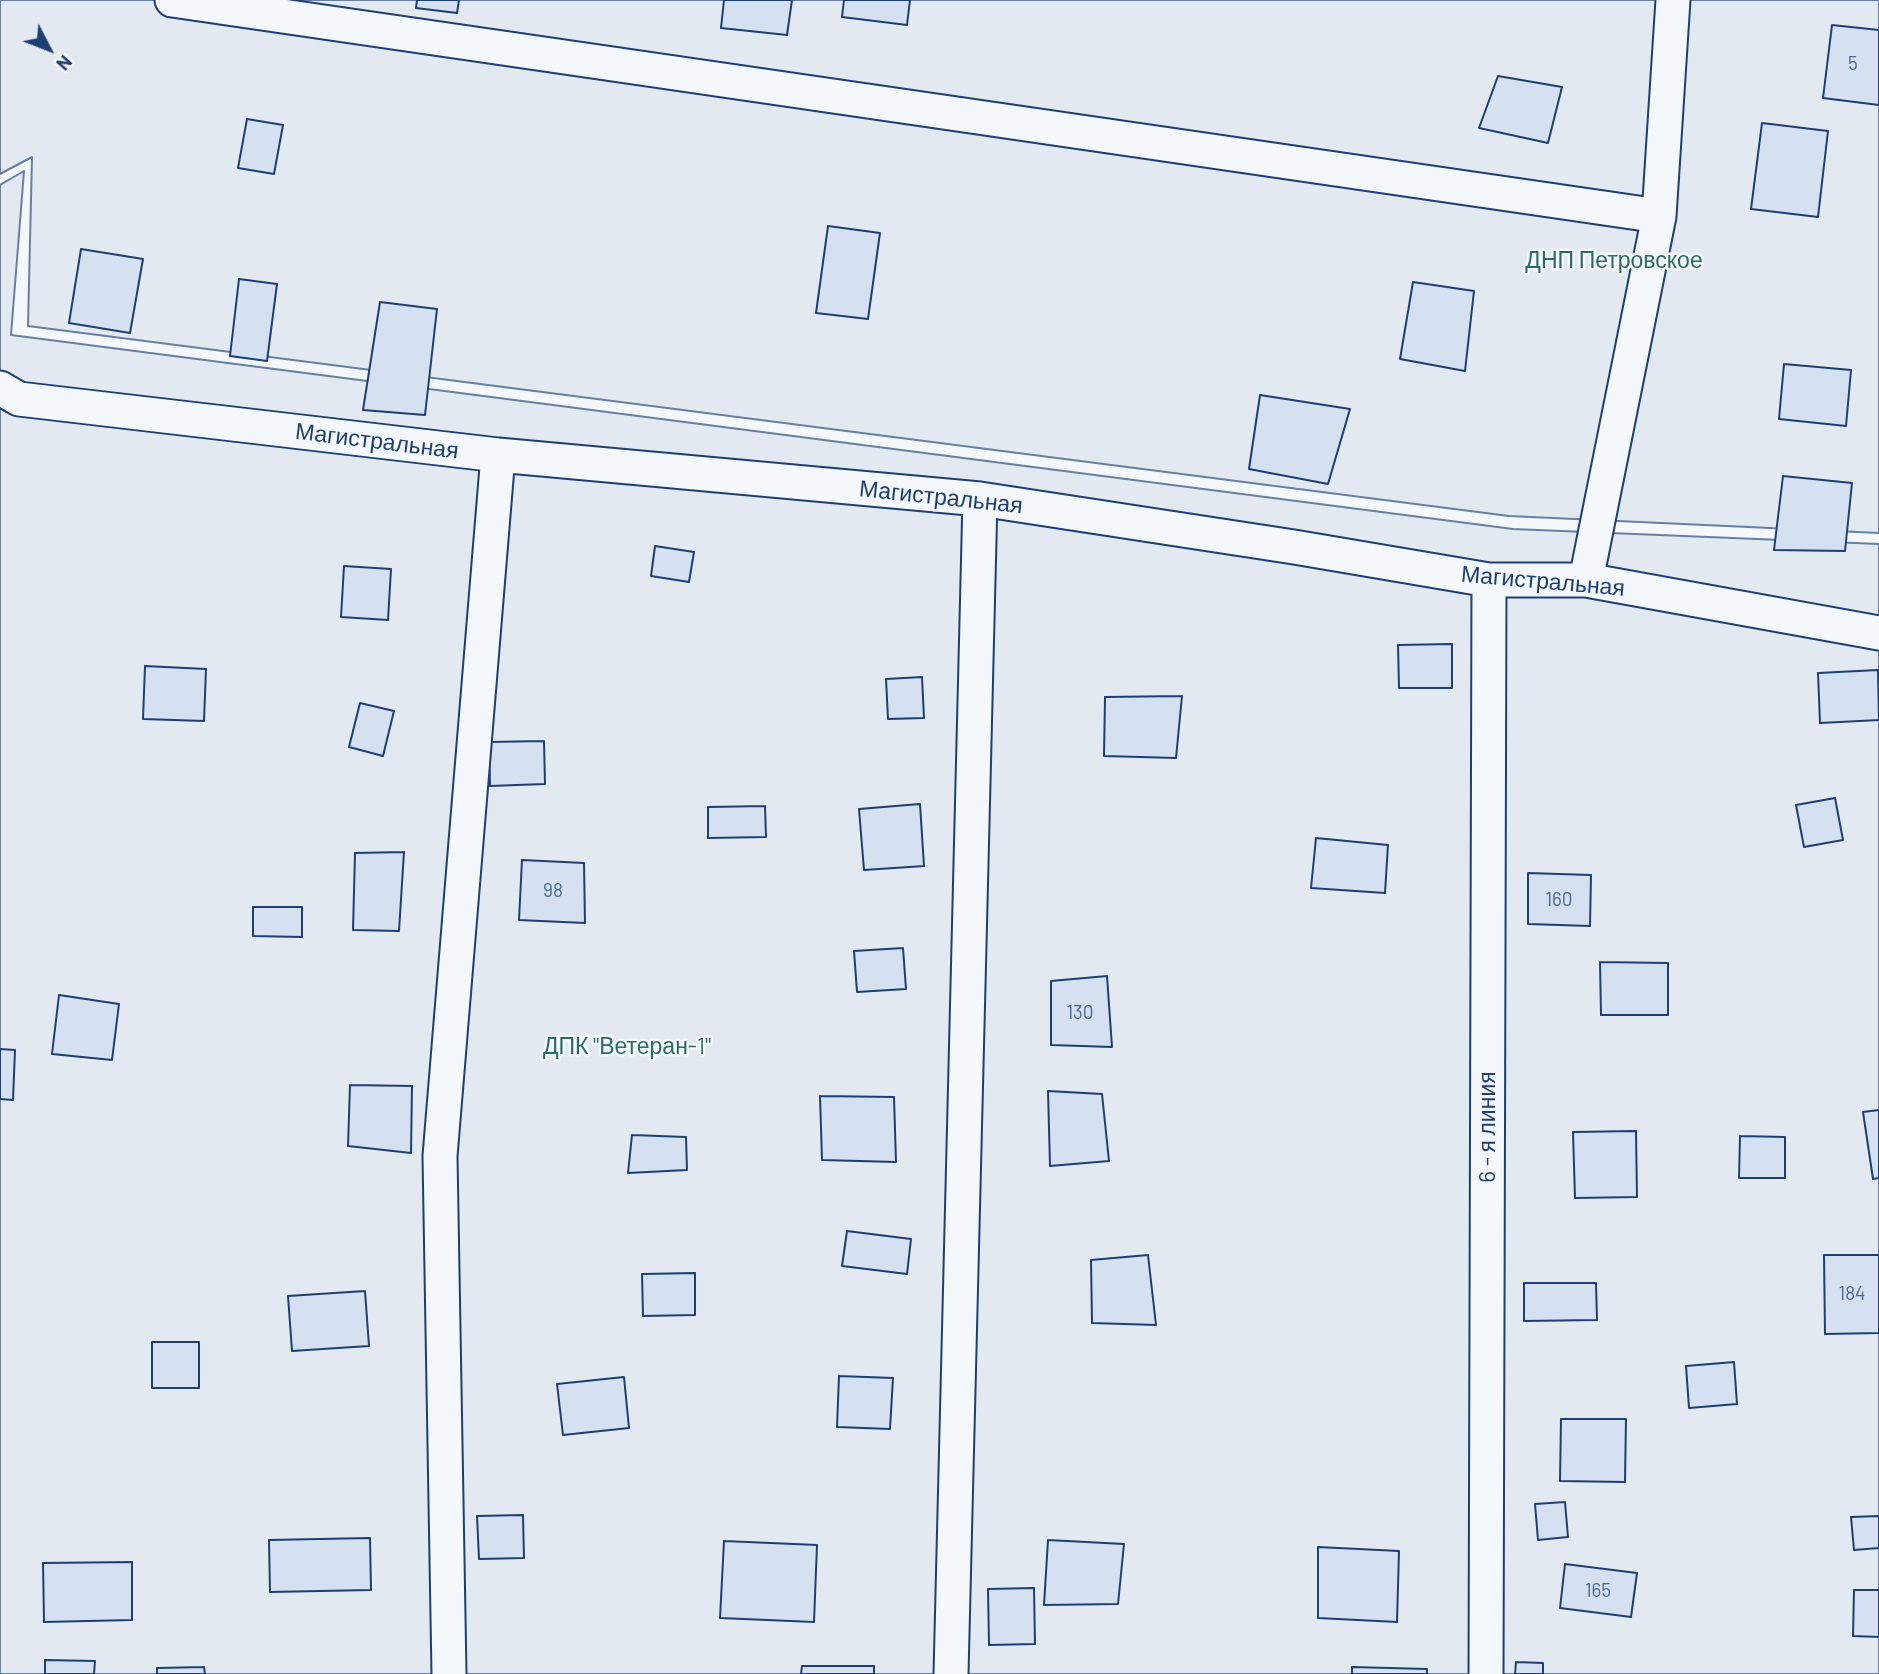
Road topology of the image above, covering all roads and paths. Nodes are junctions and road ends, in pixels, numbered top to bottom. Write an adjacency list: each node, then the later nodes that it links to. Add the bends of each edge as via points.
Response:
1 (172, 0): 3 (street)
2 (1674, 0): 3 (street)
3 (1659, 216): 8 (street)
4 (0, 388): 5 (street, Магистральная, via 19,400)
5 (498, 455): 6 (street, Магистральная); 10 (street, via 440,1156)
6 (981, 499): 7 (street, Магистральная); 11 (street)
7 (1489, 580): 8 (street, Магистральная); 12 (street, 6 - я линия)
8 (1587, 580): 9 (street, Магистральная)
9 (1879, 633)
10 (449, 1674)
11 (951, 1674)
12 (1486, 1674)

